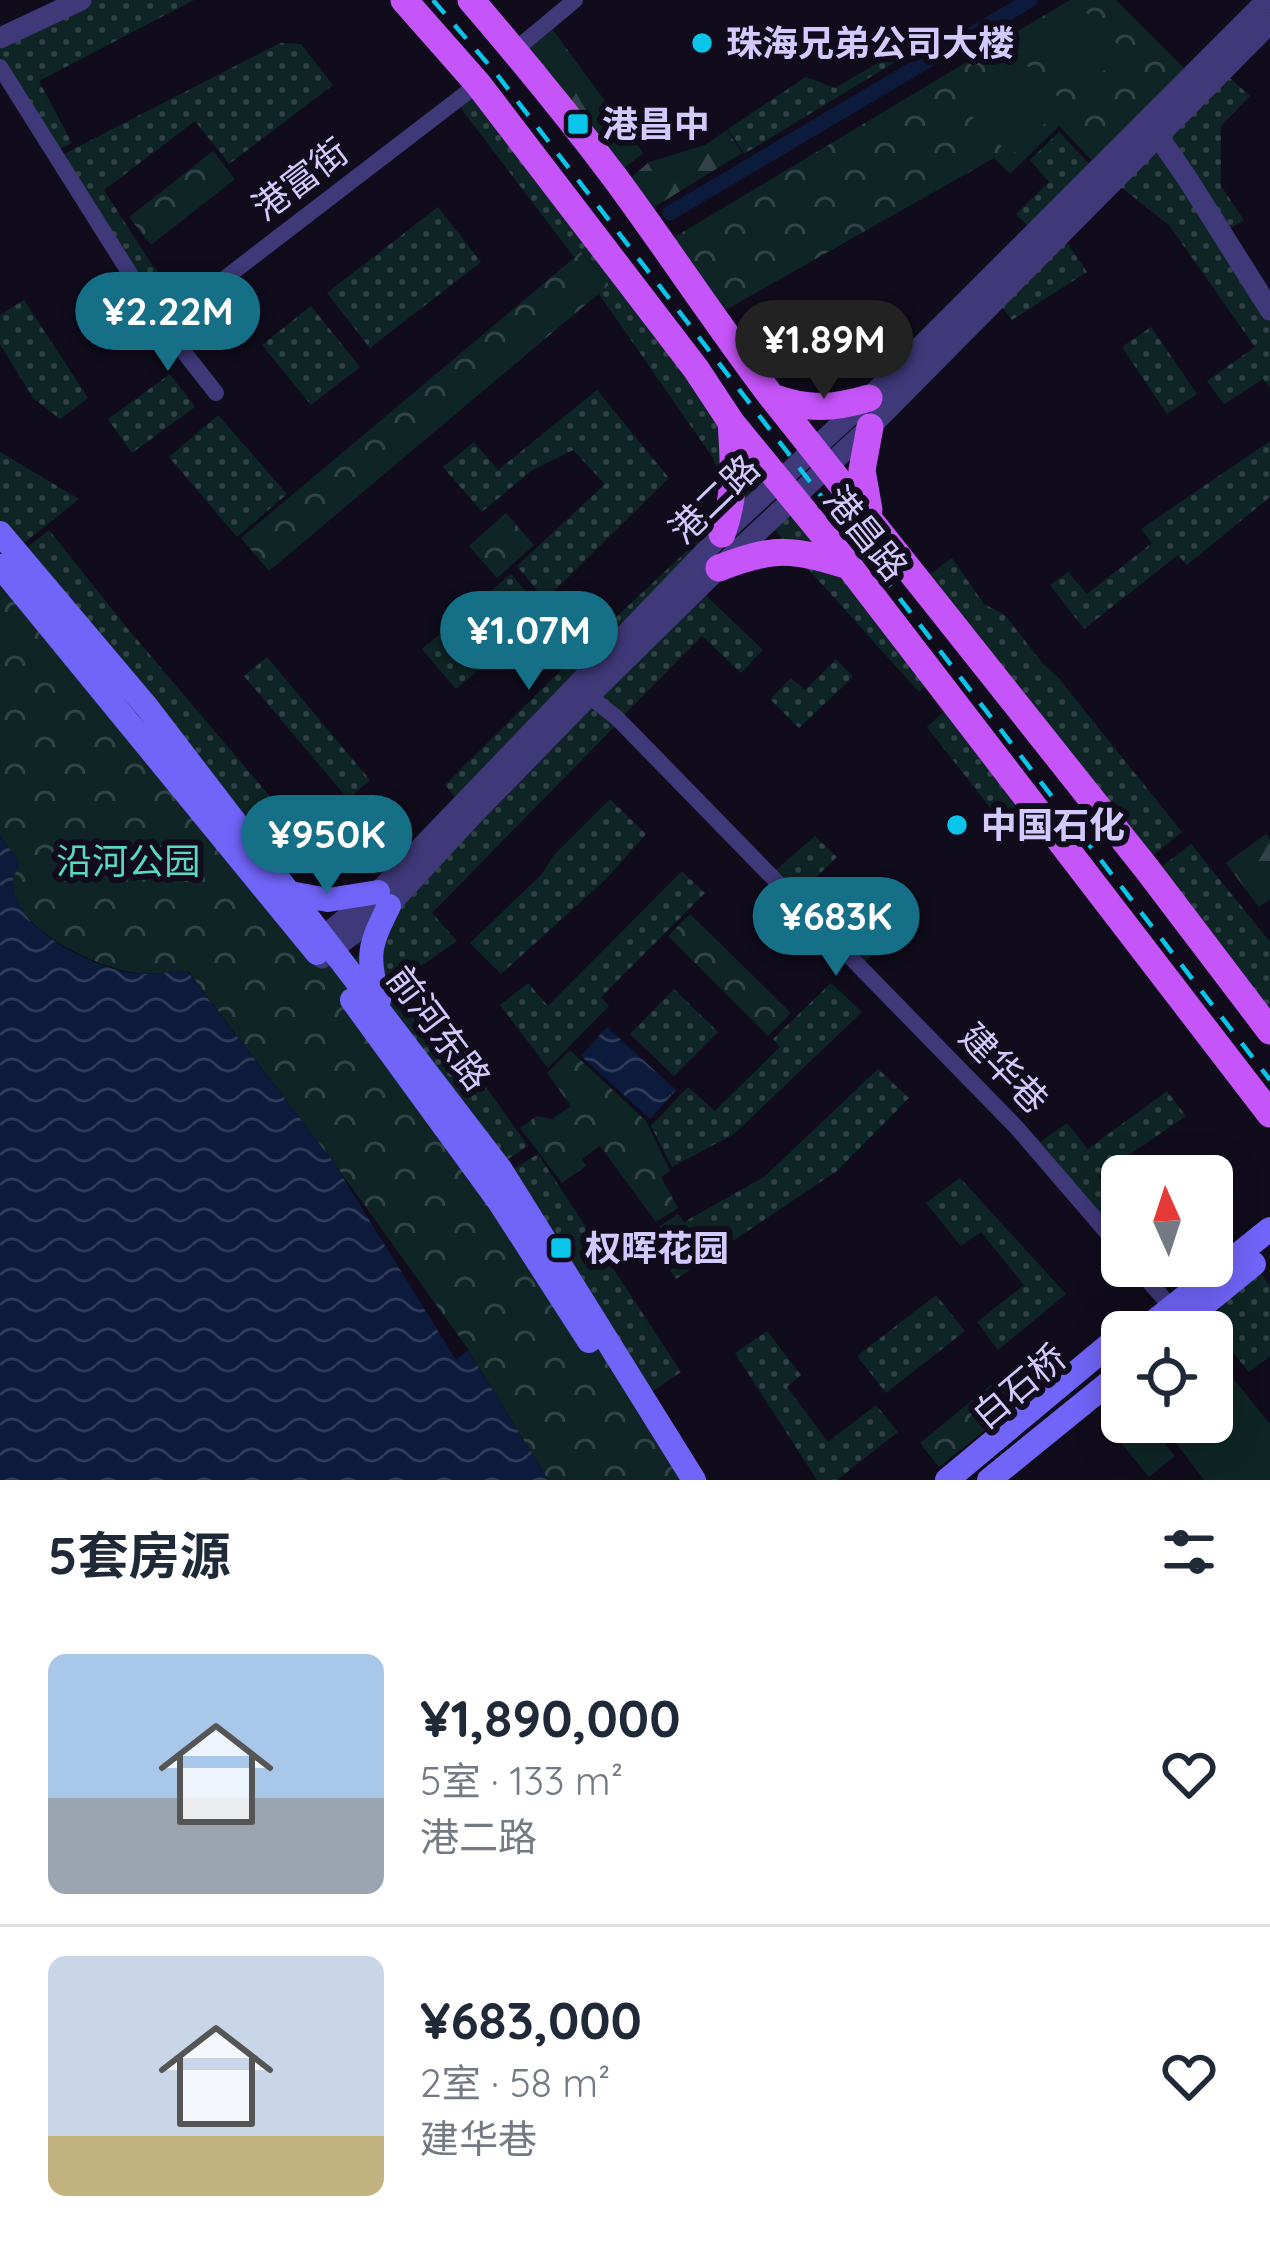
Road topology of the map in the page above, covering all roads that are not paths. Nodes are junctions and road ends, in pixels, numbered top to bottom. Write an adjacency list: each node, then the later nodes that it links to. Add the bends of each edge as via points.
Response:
1 (81, 0): 7 (street)
2 (404, 0): 10 (main road, 港昌路)
3 (471, 0): 8 (main road, 港昌路)
4 (575, 0): 8 (street)
5 (1267, 0): 11 (street, 港二路)
6 (1270, 23): 11 (street, 港二路)
7 (0, 38)
8 (515, 50): 15 (main road, 港昌路)
9 (0, 67): 13 (street)
10 (478, 84): 13 (street, 港富街); 17 (main road, 港昌路)
11 (1152, 129): 12 (street); 16 (street, 港二路); 18 (street, 港二路)
12 (1270, 310)
13 (161, 323): 14 (street)
14 (215, 393)
15 (772, 397): 16 (main road, via 825,409); 19 (main road, 港昌路)
16 (869, 398): 19 (street, 港二路)
17 (731, 422): 20 (main road, 港昌路); 23 (main road, via 734,486)
18 (870, 427): 19 (street, 港二路); 21 (main road, via 862,470)
19 (821, 457): 20 (street, 港二路); 21 (main road, 港昌路)
20 (786, 491): 23 (street, 港二路); 25 (main road, 港昌路); 26 (street, 港二路)
21 (872, 520): 32 (main road, 港昌路)
22 (0, 532): 28 (main road, 前河东路)
23 (722, 534): 27 (street, 港二路)
24 (0, 566): 30 (main road, 前河东路)
25 (849, 566): 26 (main road, via 778,551); 33 (main road, 港昌路)
26 (719, 568): 27 (street, 港二路)
27 (582, 691): 29 (street, 港二路); 34 (street, 建华巷, via 1002,1112)
28 (290, 893): 29 (main road); 30 (main road, 前河东路)
29 (384, 899): 30 (street, 港二路); 31 (main road, via 370,949)
30 (323, 947): 31 (main road, 前河东路); 48 (main road, 前河东路, via 500,1203)
31 (383, 1014): 49 (main road, 前河东路, via 501,1170)
32 (1270, 1031)
33 (1268, 1114)
34 (1101, 1226)
35 (1269, 1235): 37 (main road)
36 (1270, 1260): 37 (main road)
37 (1239, 1265): 39 (main road); 41 (main road); 42 (main road); 43 (main road)
38 (1154, 1287): 39 (street)
39 (1166, 1301): 40 (main road)
40 (1153, 1311)
41 (1172, 1311)
42 (1192, 1311)
43 (1216, 1311)
44 (1101, 1351): 50 (main road)
45 (1101, 1365): 51 (main road, 白石桥)
46 (1101, 1389): 52 (main road, 白石桥)
47 (1101, 1407): 53 (main road)
48 (676, 1480)
49 (694, 1480)
50 (947, 1480)
51 (963, 1480)
52 (989, 1480)
53 (1013, 1480)

